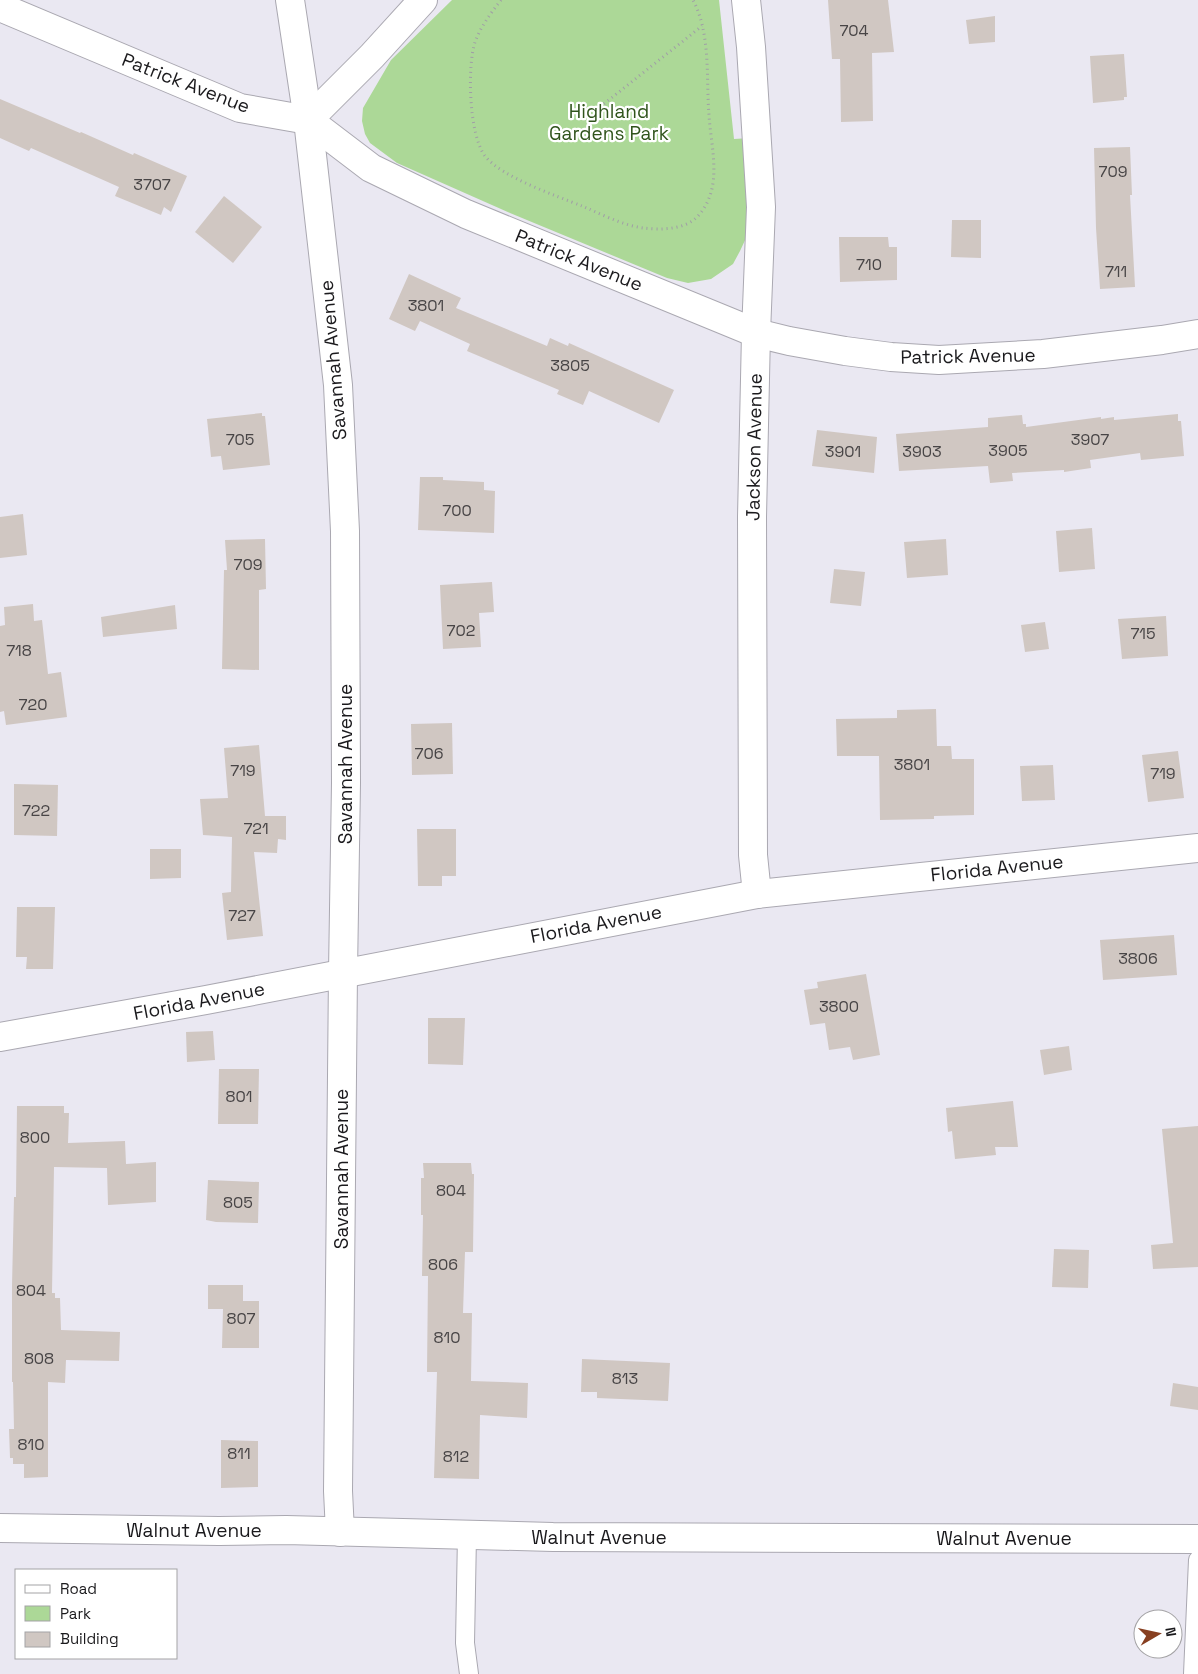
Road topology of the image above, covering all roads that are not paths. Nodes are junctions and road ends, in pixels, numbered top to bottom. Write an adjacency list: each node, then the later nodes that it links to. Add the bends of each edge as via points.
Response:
1 (290, 0): 5 (street, Savannah Avenue)
2 (423, 0): 5 (street)
3 (746, 0): 6 (street, Jackson Avenue, via 761,207)
4 (0, 6): 5 (street, Patrick Avenue, via 240,108)
5 (308, 120): 6 (street, Patrick Avenue, via 371,168 466,214); 10 (street, Savannah Avenue, via 338,385 345,521)
6 (756, 332): 7 (street, Patrick Avenue, via 789,342 844,351 939,360 1043,354); 9 (street, Jackson Avenue, via 752,806)
7 (1198, 334)
8 (1198, 848): 9 (street, Florida Avenue)
9 (757, 894): 10 (street, Florida Avenue)
10 (343, 972): 11 (street, Florida Avenue); 13 (street, Savannah Avenue)
11 (0, 1037)
12 (0, 1528): 13 (street, Walnut Avenue)
13 (340, 1532): 14 (street, Walnut Avenue)
14 (467, 1535): 15 (street, Walnut Avenue); 17 (lane, via 465,1644)
15 (1198, 1539)
16 (1198, 1560): 18 (lane)
17 (469, 1674)
18 (1193, 1674)

